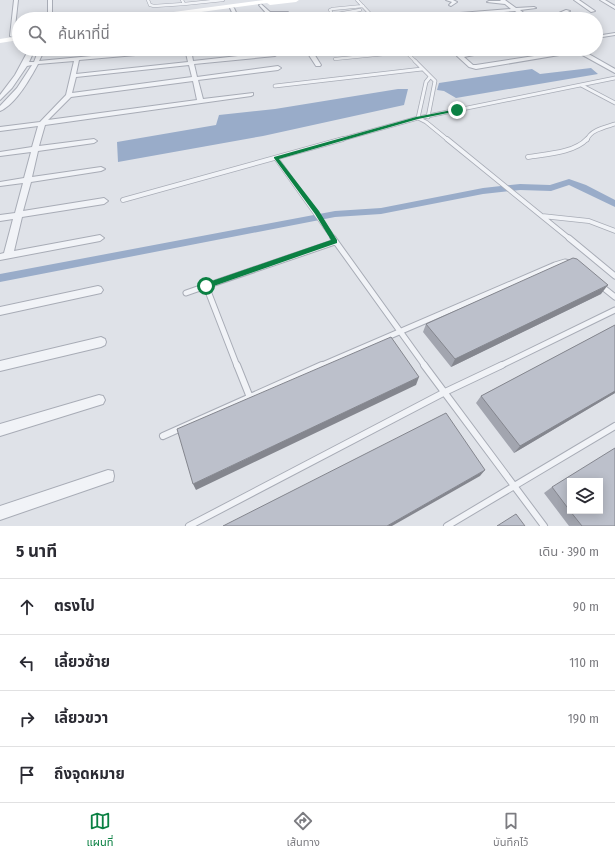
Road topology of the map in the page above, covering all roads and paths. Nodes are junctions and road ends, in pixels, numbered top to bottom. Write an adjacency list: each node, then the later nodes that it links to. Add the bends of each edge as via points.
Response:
1 (16, 0): 25 (street)
2 (50, 0): 26 (street)
3 (148, 0): 15 (lane, via 150,5 154,6)
4 (182, 0): 15 (lane)
5 (223, 0): 15 (lane)
6 (277, 0): 13 (main road)
7 (296, 0): 13 (main road)
8 (357, 0): 17 (lane)
9 (448, 0): 16 (street, via 455,2)
10 (576, 0): 37 (street)
11 (602, 0): 21 (street)
12 (504, 1): 14 (street); 23 (street)
13 (261, 2): 18 (main road); 27 (main road); 30 (street)
14 (489, 2)
15 (184, 4)
16 (450, 5)
17 (363, 6): 31 (lane, via 332,9); 33 (lane)
18 (232, 8): 28 (main road); 29 (street)
19 (482, 8): 34 (street)
20 (534, 8): 23 (street)
21 (615, 8)
22 (360, 10): 32 (lane)
23 (516, 10): 34 (street); 35 (street)
24 (568, 10): 36 (street)
25 (16, 12)
26 (50, 12)
27 (187, 12)
28 (216, 12)
29 (234, 12)
30 (268, 12)
31 (331, 12)
32 (342, 12)
33 (369, 12)
34 (488, 12)
35 (519, 12)
36 (563, 12)
37 (593, 12)
38 (615, 34): 39 (street)
39 (603, 36)
40 (12, 37): 42 (main road)
41 (12, 37): 43 (main road)
42 (0, 38)
43 (0, 41)
44 (29, 56): 59 (street)
45 (39, 56): 57 (street)
46 (100, 56): 55 (street)
47 (190, 56): 60 (street)
48 (258, 56): 60 (street)
49 (312, 56): 61 (street)
50 (358, 56): 56 (lane)
51 (410, 56): 64 (lane)
52 (460, 56): 53 (street, via 471,66 476,67)
53 (541, 56)
54 (588, 56): 62 (street)
55 (77, 58): 57 (street); 66 (street)
56 (335, 59)
57 (36, 63): 59 (street); 77 (street)
58 (615, 63): 62 (street)
59 (26, 64): 74 (street)
60 (192, 64): 66 (street); 69 (street)
61 (318, 65)
62 (604, 65): 65 (street)
63 (278, 68): 69 (street)
64 (422, 69): 67 (lane); 71 (lane)
65 (615, 71)
66 (73, 76): 73 (street)
67 (430, 77): 80 (lane, via 435,83); 81 (lane, via 426,82)
68 (615, 78): 70 (lane)
69 (195, 79): 73 (street); 75 (street)
70 (581, 85): 78 (lane); 80 (lane)
71 (275, 86)
72 (251, 94): 75 (street)
73 (69, 95): 83 (street)
74 (0, 98)
75 (200, 101): 83 (street)
76 (0, 103): 77 (street)
77 (8, 103): 79 (street)
78 (615, 103)
79 (0, 109)
80 (429, 116): 81 (lane); 82 (lane)
81 (418, 118): 82 (lane); 90 (lane)
82 (426, 122): 97 (lane)
83 (42, 123): 85 (street); 87 (street)
84 (615, 124): 89 (lane, via 593,132 580,146)
85 (0, 129)
86 (94, 141): 87 (street)
87 (35, 149): 88 (street); 92 (street)
88 (0, 154)
89 (528, 157)
90 (276, 158): 94 (lane); 101 (lane)
91 (101, 169): 92 (street)
92 (28, 180): 93 (street); 96 (street)
93 (0, 184)
94 (123, 200)
95 (104, 202): 96 (street)
96 (20, 214): 98 (street); 102 (street)
97 (542, 216): 99 (lane, via 581,220 604,225); 104 (lane)
98 (0, 218)
99 (615, 231)
100 (100, 238): 102 (street)
101 (335, 242): 106 (lane); 112 (lane)
102 (4, 257)
103 (575, 265): 112 (lane, via 565,262 555,265)
104 (615, 276)
105 (598, 283): 109 (lane)
106 (206, 286): 108 (lane); 116 (lane)
107 (98, 290): 111 (street)
108 (186, 293)
109 (615, 297)
110 (615, 310): 115 (lane)
111 (0, 311)
112 (399, 331): 115 (lane); 116 (lane)
113 (101, 342): 114 (street)
114 (0, 366)
115 (445, 392): 122 (lane); 124 (lane)
116 (249, 395): 120 (lane)
117 (98, 400): 119 (street)
118 (615, 426): 122 (lane)
119 (0, 430)
120 (163, 436)
121 (108, 476): 123 (street)
122 (514, 486): 125 (lane); 126 (lane)
123 (0, 513)
124 (189, 526)
125 (447, 526)
126 (544, 526)

